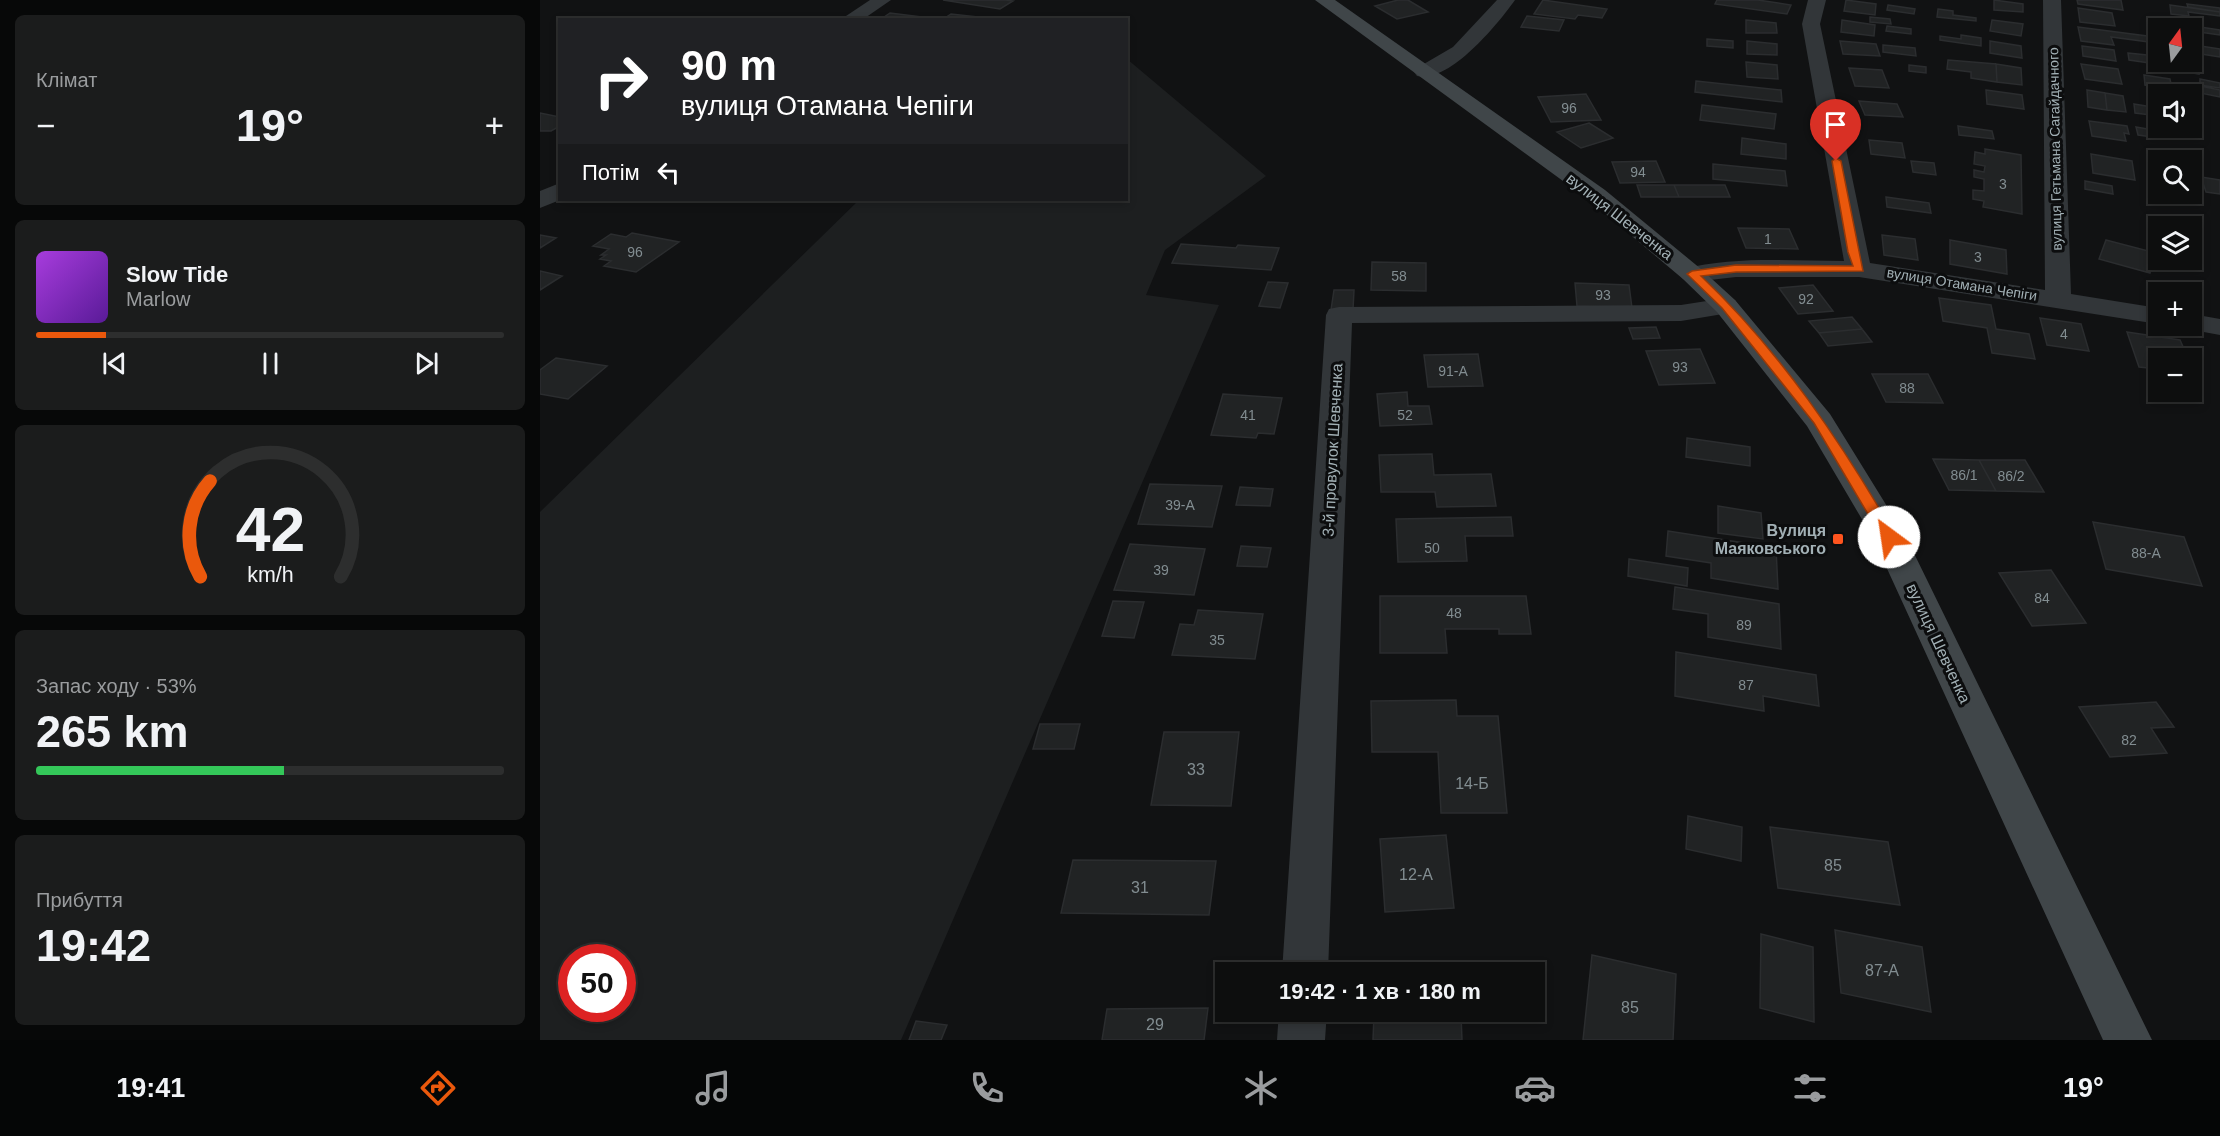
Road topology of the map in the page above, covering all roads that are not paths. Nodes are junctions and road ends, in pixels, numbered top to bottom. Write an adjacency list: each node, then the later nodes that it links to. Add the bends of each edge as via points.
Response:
1 (882, 0): 6 (street)
2 (1324, 0): 7 (main road, вулиця Шевченка)
3 (1506, 0): 7 (street, via 1458,54)
4 (1817, 0): 10 (street, via 1811,24)
5 (2052, 0): 12 (street, вулиця Гетьмана Сагайдачного)
6 (852, 18)
7 (1424, 72): 11 (main road, вулиця Шевченка, via 1597,195)
8 (558, 191): 9 (street)
9 (540, 201)
10 (1859, 269): 11 (street, вулиця Отамана Чепіги, via 1736,269); 12 (street, вулиця Отамана Чепіги)
11 (1692, 274): 13 (main road, вулиця Шевченка)
12 (2058, 299): 14 (street, вулиця Отамана Чепіги)
13 (1726, 306): 17 (street, 3-й провулок Шевченка, via 1681,313 1339,315); 20 (main road, вулиця Шевченка, via 1819,421 1889,537)
14 (2148, 314)
15 (2202, 324): 16 (street)
16 (2220, 327)
17 (1306, 962)
18 (1302, 1022): 19 (street)
19 (1301, 1040)
20 (2128, 1040)

